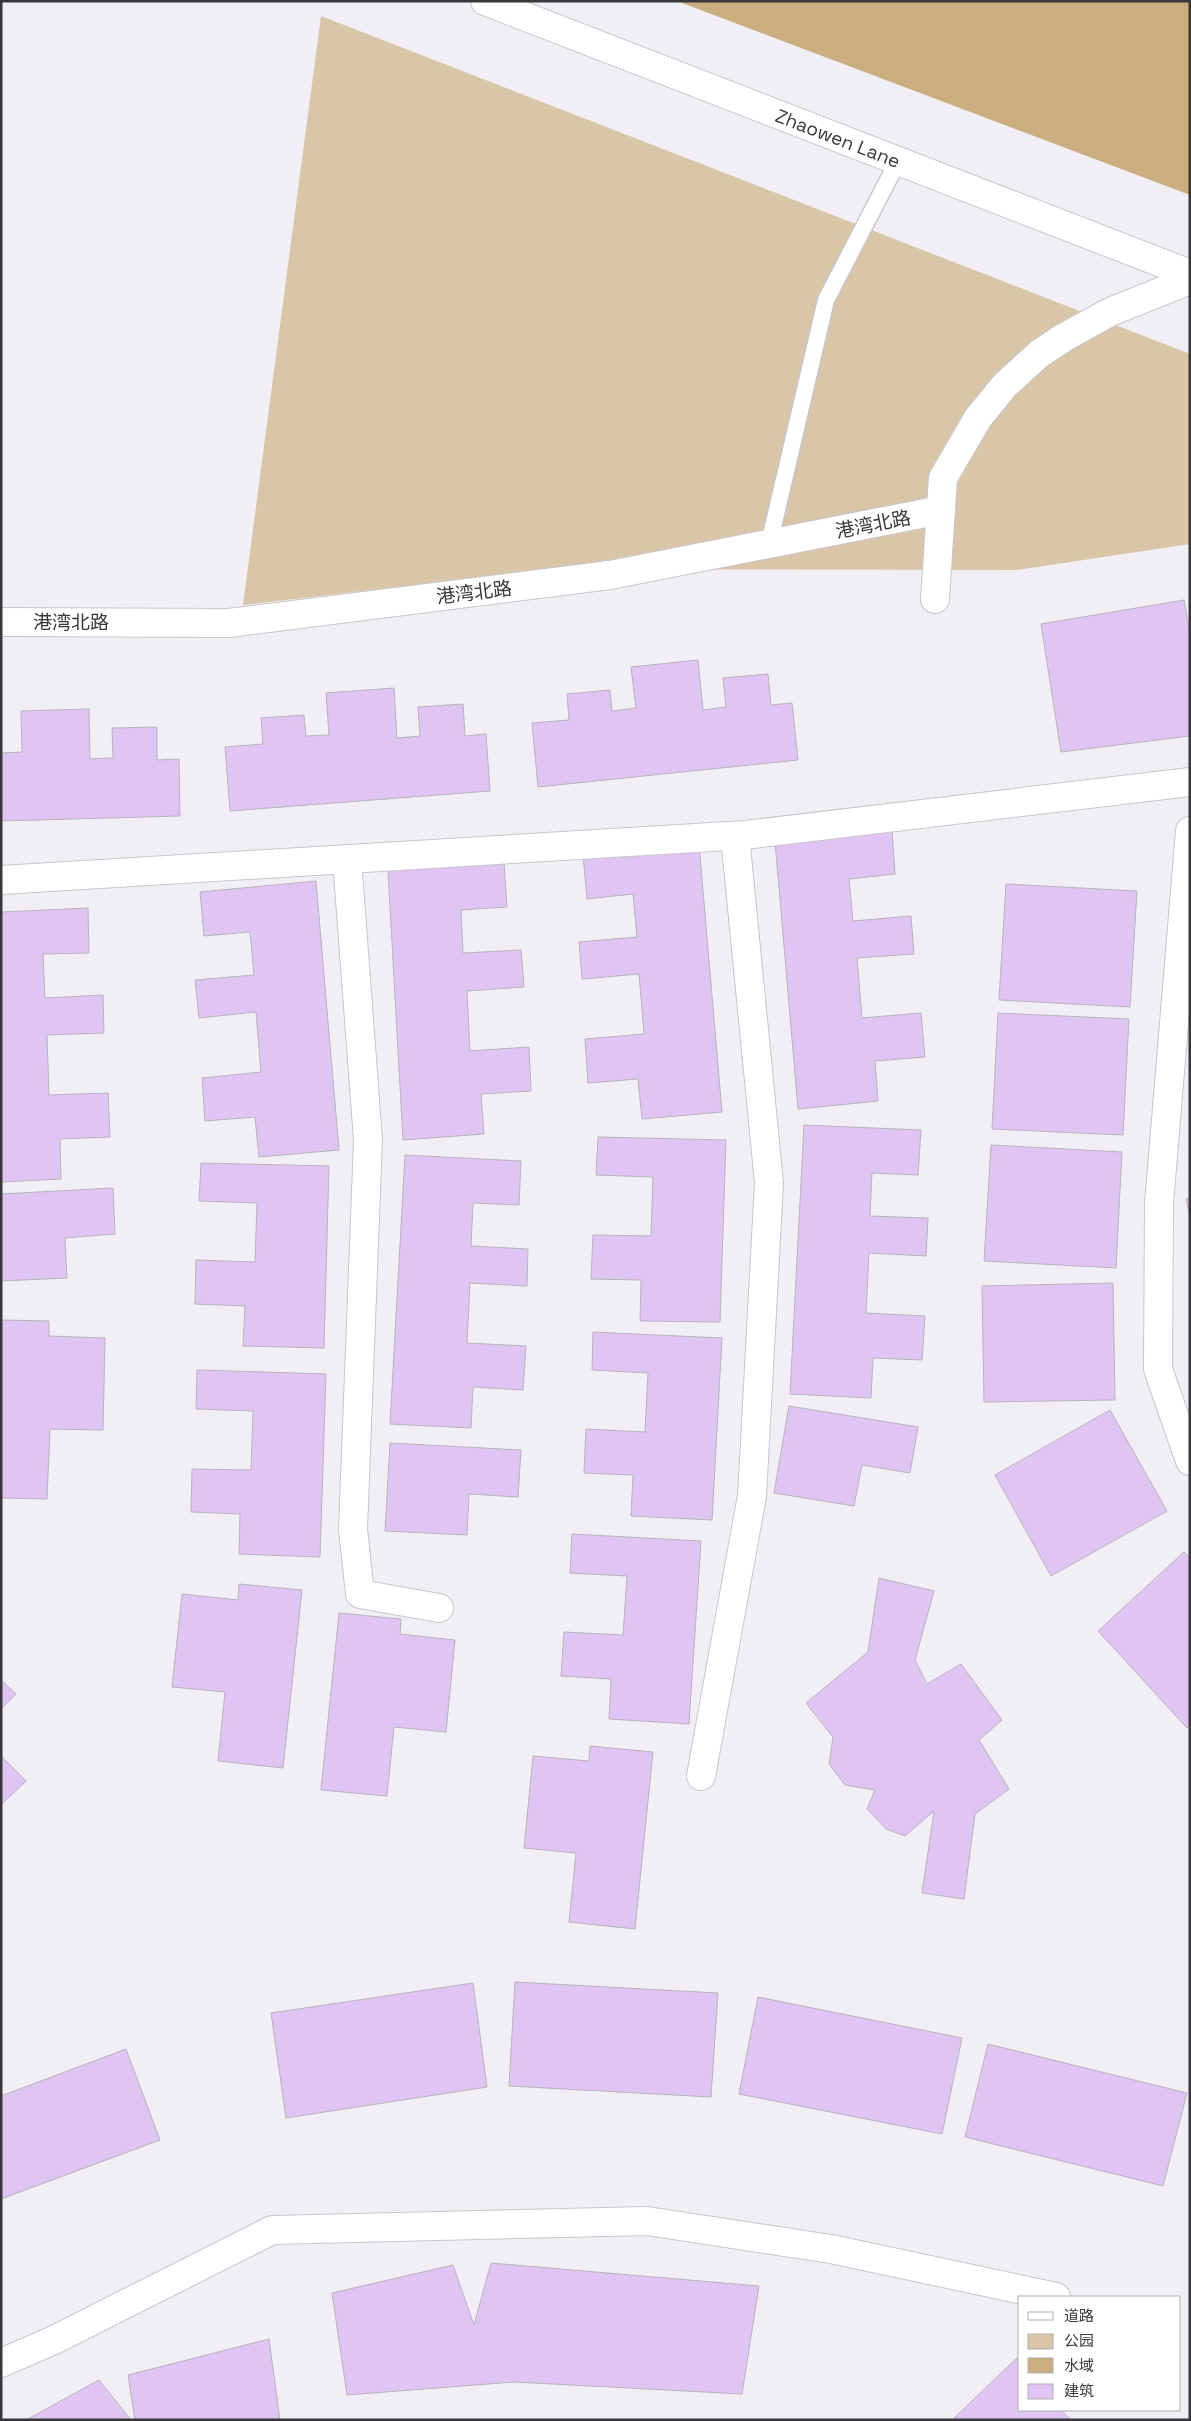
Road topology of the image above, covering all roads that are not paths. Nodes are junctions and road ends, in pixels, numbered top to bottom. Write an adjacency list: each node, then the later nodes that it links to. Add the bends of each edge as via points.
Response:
1 (485, 1): 2 (street, Zhaowen Lane)
2 (898, 161): 3 (street, Zhaowen Lane); 6 (lane, via 826,300)
3 (1190, 274)
4 (1190, 280): 5 (street, via 1110,312 1063,338 1039,354 1005,385 978,418 943,478)
5 (941, 510): 6 (street, 港湾北路); 7 (street)
6 (769, 544): 8 (street, 港湾北路, via 610,575 229,623)
7 (935, 599)
8 (1, 622)
9 (1190, 782): 11 (street)
10 (1190, 831): 14 (street, via 1159,1204 1158,1369)
11 (735, 836): 12 (street); 16 (street, via 769,1183 752,1496)
12 (347, 859): 13 (street); 15 (street, via 368,1140 353,1529 360,1594)
13 (1, 880)
14 (1190, 1461)
15 (439, 1608)
16 (701, 1776)
17 (1051, 2296): 18 (street, via 831,2249 647,2221 272,2230 54,2340)
18 (1, 2363)

